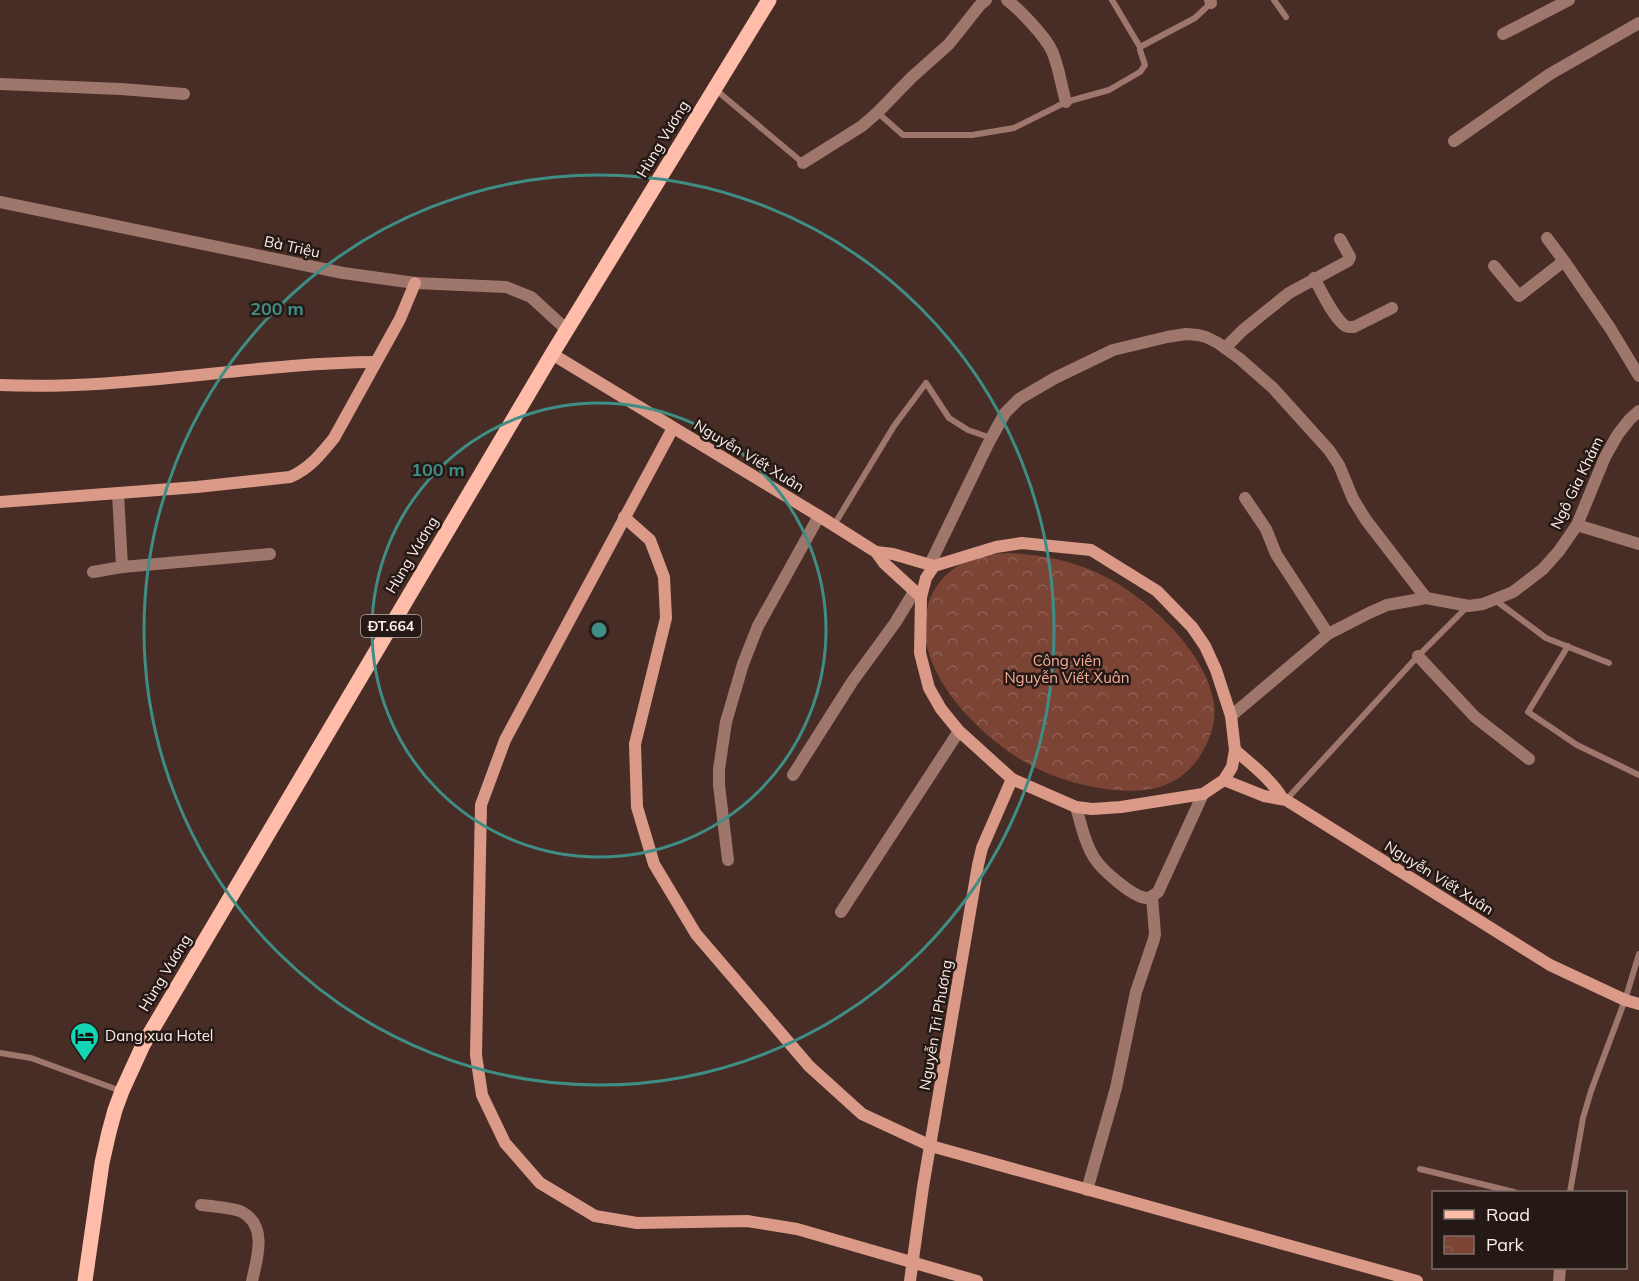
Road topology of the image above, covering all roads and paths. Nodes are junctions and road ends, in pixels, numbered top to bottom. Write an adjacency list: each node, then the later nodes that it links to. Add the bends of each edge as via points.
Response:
1 (769, 0): 13 (main road, Hùng Vương / ĐT.664)
2 (986, 0): 16 (street, via 949,45)
3 (1007, 0): 15 (street, via 1048,44)
4 (1112, 0): 11 (lane)
5 (1274, 0): 8 (lane)
6 (1569, 0): 10 (street)
7 (1212, 1): 11 (lane, via 1195,18)
8 (1286, 17)
9 (1639, 23): 17 (street, via 1550,74)
10 (1503, 34)
11 (1140, 46): 15 (lane, via 1145,65 1140,72 1109,90)
12 (0, 84): 14 (street)
13 (715, 88): 18 (lane); 27 (main road, Hùng Vương / ĐT.664)
14 (184, 94)
15 (1066, 102): 16 (lane, via 1014,128 972,135 903,135)
16 (878, 112): 18 (street)
17 (1454, 141)
18 (803, 163)
19 (0, 202): 25 (street, Bà Triệu, via 343,273)
20 (1547, 238): 22 (street)
21 (1340, 239): 24 (street, via 1350,259)
22 (1564, 261): 23 (street, via 1519,296); 31 (street)
23 (1494, 266)
24 (1314, 278): 26 (street, via 1330,306 1350,328); 28 (street, via 1269,308)
25 (415, 283): 27 (street, Bà Triệu, via 506,287 531,297); 30 (street)
26 (1392, 308)
27 (567, 330): 29 (main road, Hùng Vương / ĐT.664)
28 (1225, 348): 35 (street, via 1206,337 1186,334 1113,350 1019,399 1005,413); 50 (street, via 1273,388 1329,450 1353,500)
29 (552, 354): 34 (street, Nguyễn Viết Xuân); 75 (main road, Hùng Vương / ĐT.664, via 143,1045)
30 (375, 362): 32 (street, via 321,363 101,383); 36 (street, via 334,438 300,473 279,479)
31 (1639, 376)
32 (0, 385)
33 (1639, 411): 42 (street, Ngô Gia Khảm, via 1629,419 1605,457)
34 (673, 428): 39 (street, Nguyễn Viết Xuân); 40 (street)
35 (991, 438): 41 (lane, via 949,418 926,383 894,426); 46 (street)
36 (118, 493): 38 (street); 47 (street)
37 (1245, 498): 53 (street)
38 (0, 502)
39 (819, 516): 41 (street, Nguyễn Viết Xuân); 68 (street, via 758,626 742,664 726,722 719,785)
40 (624, 517): 76 (street, via 650,540 664,577 666,618 635,744 637,807 654,864 696,933 809,1066 862,1114); 82 (street, via 505,740 481,806 476,1054 482,1095 505,1143 540,1183 595,1216 637,1223 747,1221 797,1229)
41 (833, 525): 44 (street, Nguyễn Viết Xuân)
42 (1577, 525): 43 (street); 51 (street, Ngô Gia Khảm, via 1543,569 1513,592)
43 (1639, 544)
44 (876, 552): 46 (street); 49 (street, Nguyễn Viết Xuân)
45 (270, 554): 47 (street)
46 (932, 565): 49 (street); 57 (street, via 1022,543 1091,550 1157,591 1192,627 1216,670)
47 (122, 567): 48 (street)
48 (93, 572)
49 (917, 595): 58 (street, via 920,653 929,688); 61 (street, via 852,682)
50 (1426, 598): 52 (street, Ngô Gia Khảm); 53 (street, Ngô Gia Khảm, via 1387,605)
51 (1494, 600): 52 (street, Ngô Gia Khảm); 54 (lane, via 1546,638)
52 (1469, 606): 55 (lane)
53 (1328, 634): 57 (street, Ngô Gia Khảm)
54 (1568, 646): 56 (lane); 62 (lane, via 1528,711 1576,745)
55 (1418, 656): 60 (street, via 1474,717); 66 (lane)
56 (1609, 663)
57 (1231, 716): 59 (street)
58 (959, 730): 63 (street); 70 (street)
59 (1235, 750): 64 (street, via 1232,767); 66 (street)
60 (1529, 759)
61 (793, 775)
62 (1639, 775)
63 (1012, 779): 67 (street); 76 (street, Nguyễn Tri Phương, via 978,865)
64 (1224, 780): 65 (street); 66 (street, Nguyễn Viết Xuân, via 1270,799)
65 (1203, 794): 67 (street, via 1121,807); 69 (street, via 1163,883)
66 (1284, 799): 72 (street, Nguyễn Viết Xuân, via 1550,965)
67 (1076, 807): 69 (street, via 1096,860 1130,891)
68 (728, 860)
69 (1152, 897): 78 (street, via 1154,939 1136,992 1116,1088)
70 (842, 912)
71 (1639, 954): 72 (lane)
72 (1625, 1000): 73 (street, Nguyễn Viết Xuân); 80 (lane, via 1583,1118)
73 (1639, 1004)
74 (0, 1053): 75 (lane, via 31,1058)
75 (122, 1091): 83 (main road, Hùng Vương / ĐT.664, via 102,1163)
76 (931, 1146): 78 (street); 82 (street, Nguyễn Tri Phương)
77 (1420, 1169): 79 (lane)
78 (1087, 1190): 87 (street)
79 (1510, 1191)
80 (1570, 1191)
81 (201, 1204): 84 (street, via 242,1212 254,1223 258,1251)
82 (912, 1263): 85 (street, Nguyễn Tri Phương); 86 (street)
83 (84, 1280)
84 (252, 1281)
85 (910, 1281)
86 (977, 1281)
87 (1417, 1281)

